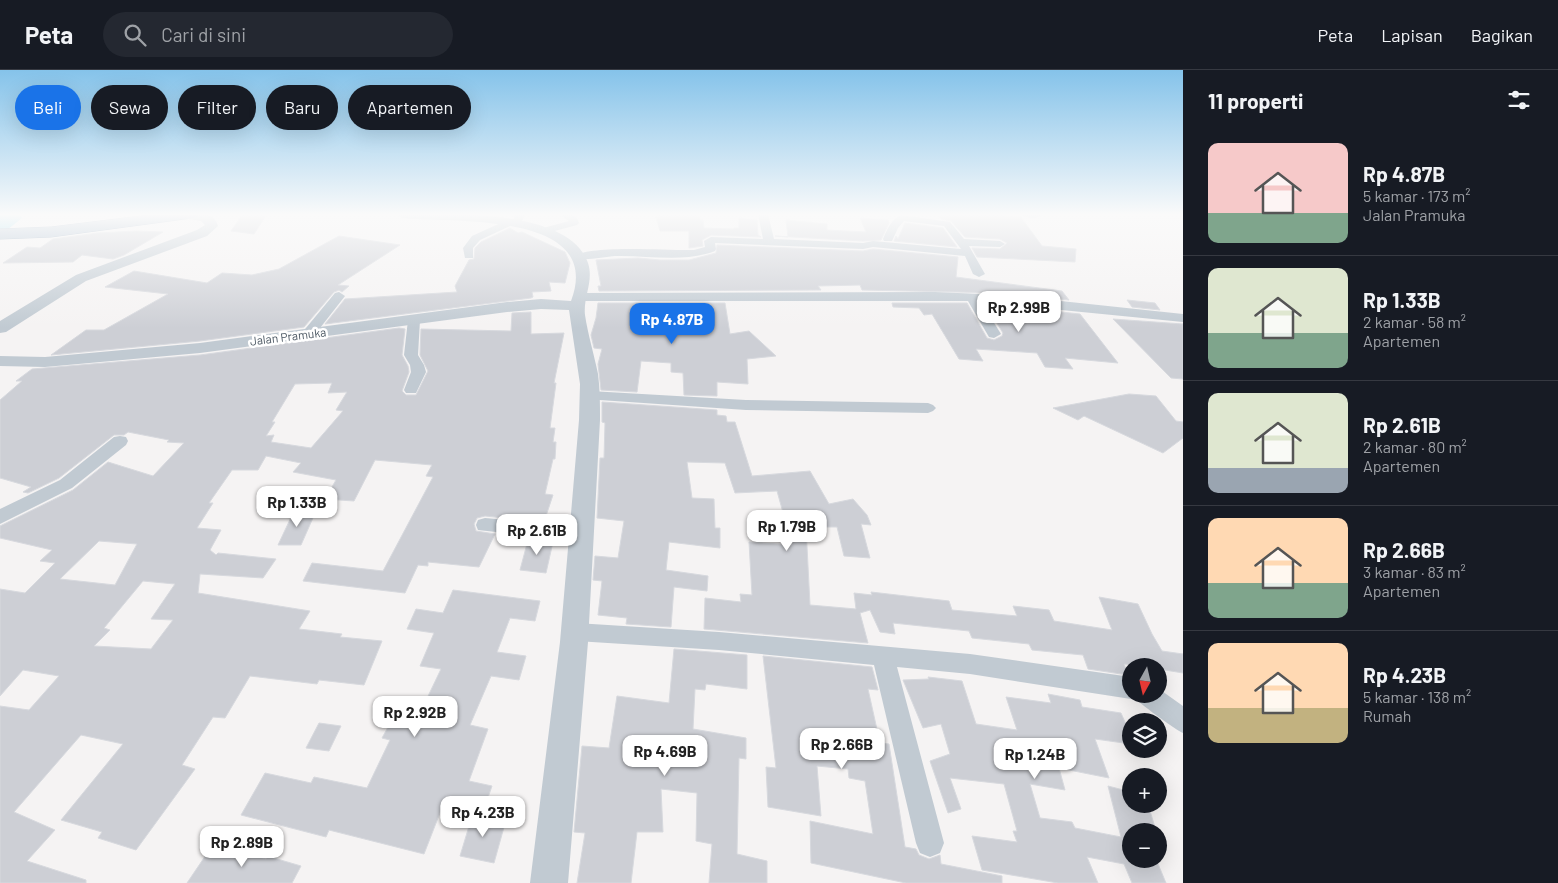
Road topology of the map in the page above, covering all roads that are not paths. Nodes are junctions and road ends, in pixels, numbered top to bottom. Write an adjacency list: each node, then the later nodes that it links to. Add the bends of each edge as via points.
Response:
1 (149, 252): 15 (street, via 81,278)
2 (468, 252): 7 (street)
3 (575, 252): 8 (street)
4 (706, 252): 8 (street)
5 (958, 252): 6 (street)
6 (969, 253): 9 (street)
7 (469, 256)
8 (579, 257): 12 (street, via 585,271)
9 (979, 274)
10 (339, 296): 16 (street)
11 (972, 298): 12 (street, via 876,295); 13 (street); 17 (street)
12 (578, 301): 14 (street, Jalan Pramuka); 20 (street, via 579,336 589,370)
13 (1183, 318)
14 (414, 320): 16 (street, Jalan Pramuka); 19 (street, via 410,355 419,366 419,374)
15 (0, 328)
16 (308, 334): 18 (street, Jalan Pramuka, via 45,362)
17 (994, 334)
18 (0, 361)
19 (411, 390)
20 (590, 396): 21 (street, via 746,405); 25 (street)
21 (928, 408)
22 (120, 441): 23 (street, via 66,484)
23 (0, 518)
24 (485, 524): 25 (street)
25 (582, 534): 26 (street)
26 (576, 632): 27 (street, via 719,640); 32 (street)
27 (883, 656): 28 (street, via 970,664); 31 (street)
28 (1122, 687)
29 (1160, 703): 30 (street)
30 (1183, 722)
31 (930, 843)
32 (549, 883)

